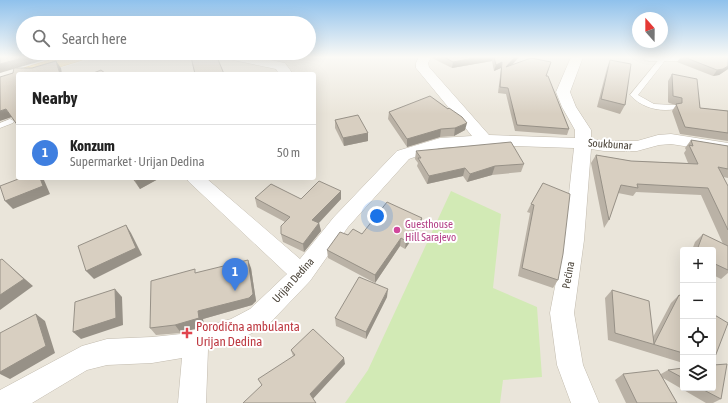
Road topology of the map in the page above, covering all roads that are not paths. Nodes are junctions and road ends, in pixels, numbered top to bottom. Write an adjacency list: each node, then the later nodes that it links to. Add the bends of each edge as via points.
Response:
1 (430, 76): 7 (street)
2 (570, 76): 8 (street, Soukbunar, via 564,92 582,130)
3 (650, 76): 4 (lane, via 634,95 655,108)
4 (673, 107)
5 (10, 121): 6 (lane)
6 (0, 126)
7 (484, 140): 8 (street, Urijan Dedina); 11 (street, Urijan Dedina, via 440,143 403,156 341,222)
8 (583, 143): 9 (street, Soukbunar, via 637,146 671,139); 15 (street, Pećina, via 574,240 562,313 570,365)
9 (728, 148)
10 (198, 180): 11 (street)
11 (302, 274): 12 (street, Urijan Dedina, via 259,317 235,329)
12 (196, 341): 13 (street, Urijan Dedina, via 152,350 107,352 82,359); 14 (street)
13 (5, 403)
14 (192, 403)
15 (585, 403)

